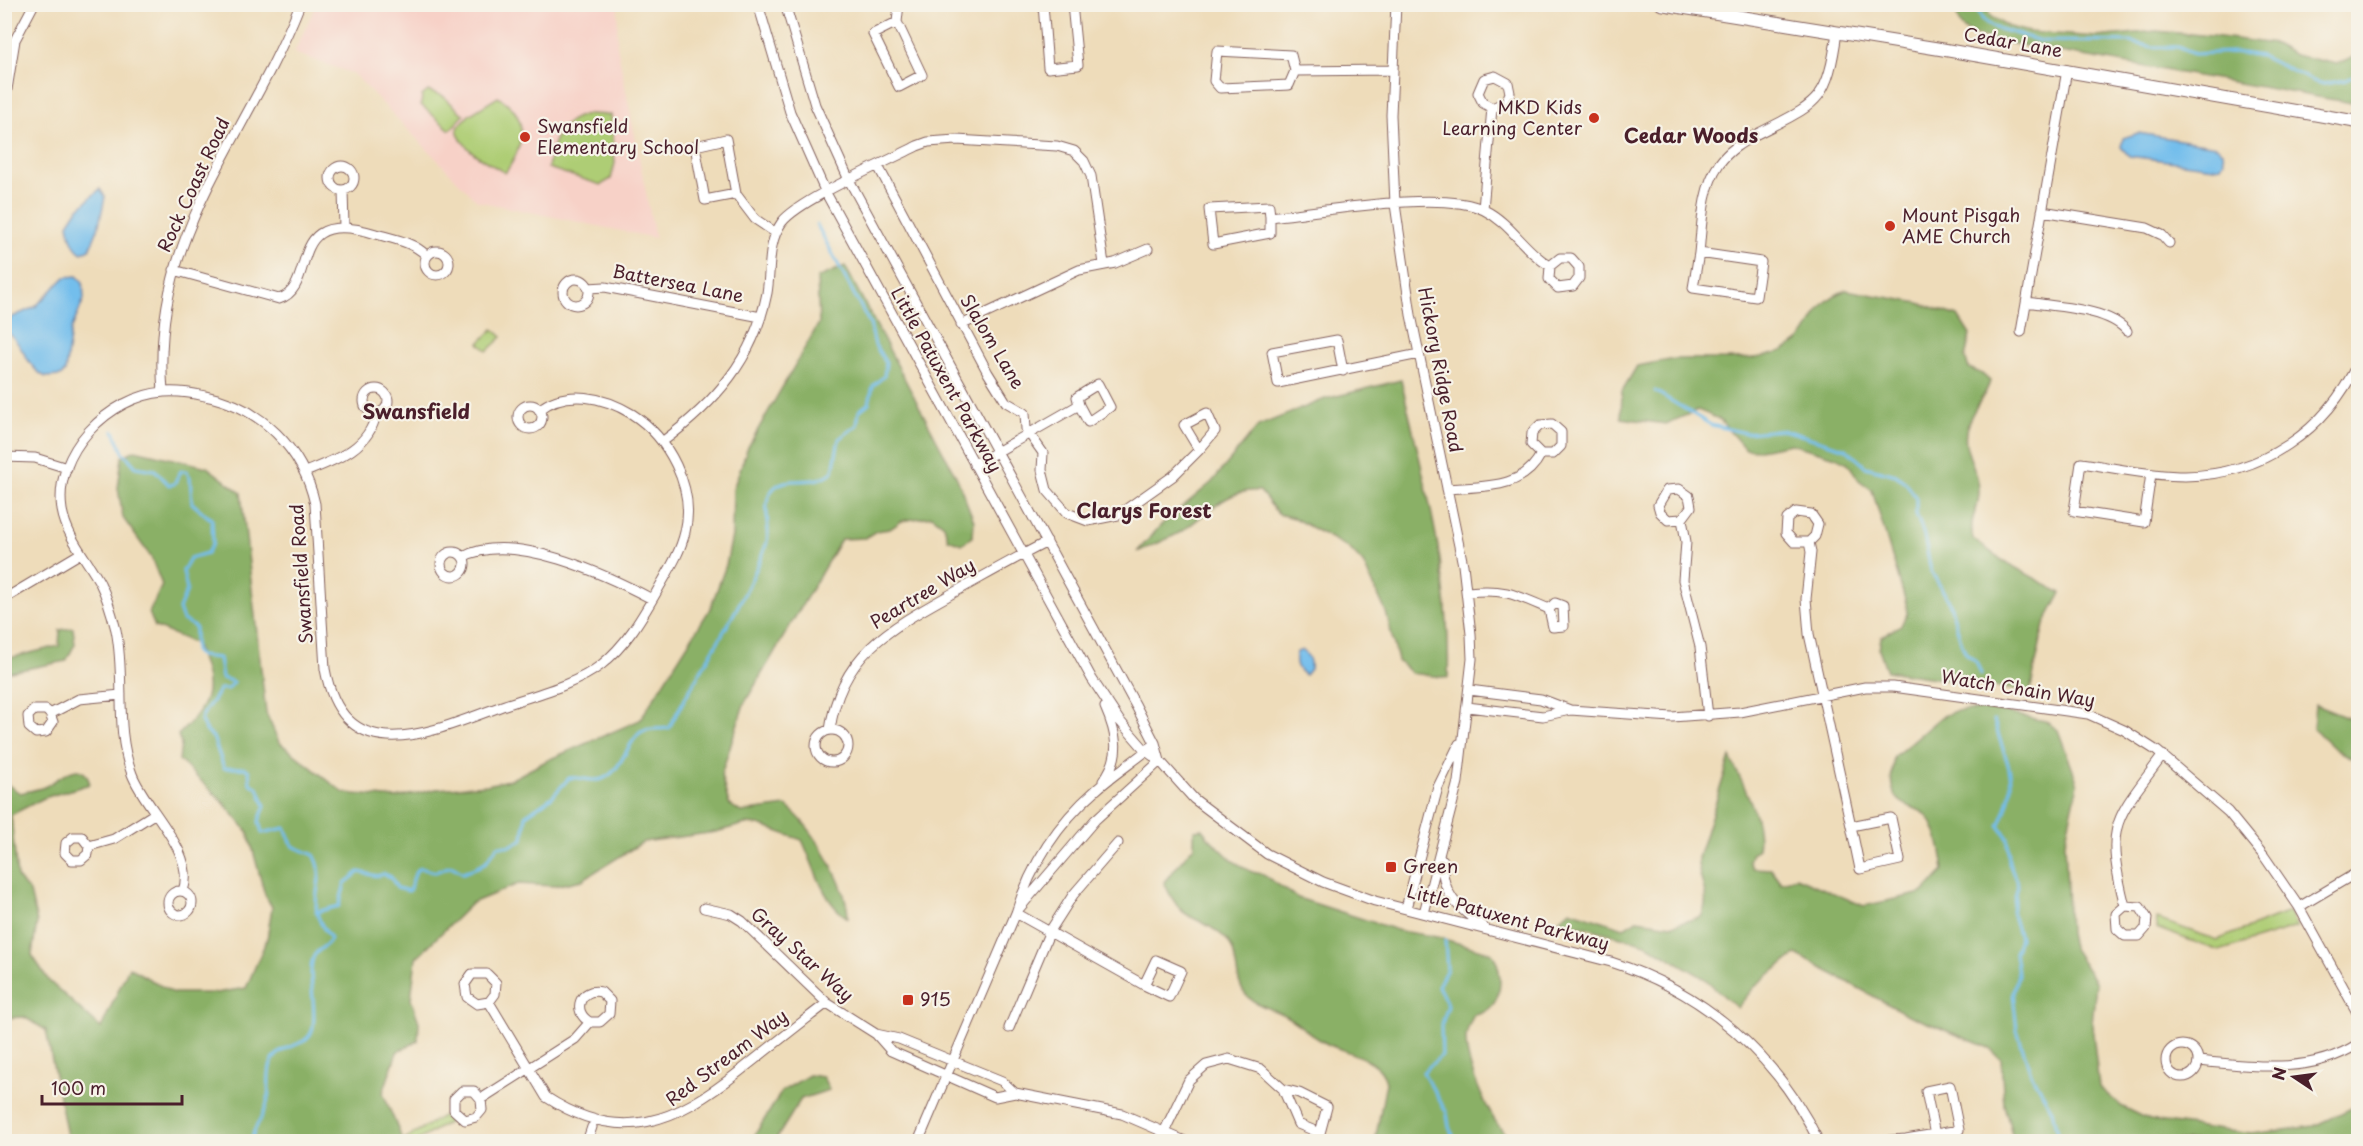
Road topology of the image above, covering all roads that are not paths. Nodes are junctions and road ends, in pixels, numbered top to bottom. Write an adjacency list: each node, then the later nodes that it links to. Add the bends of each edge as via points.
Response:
1 (34, 4): 15 (street, via 15,40)
2 (300, 4): 35 (street, Rock Coast Road, via 205,192)
3 (758, 4): 21 (street, Little Patuxent Parkway, via 790,112)
4 (785, 4): 19 (street, Little Patuxent Parkway, via 815,105)
5 (899, 4): 10 (street)
6 (1043, 4): 7 (street, via 1048,68 1078,65)
7 (1072, 4)
8 (1396, 4): 12 (street, Hickory Ridge Road)
9 (1661, 4): 11 (main road, Cedar Lane)
10 (897, 22): 10 (street, via 873,34 899,87 922,75)
11 (1838, 32): 13 (main road, Cedar Lane); 31 (street, via 1827,84 1815,100 1737,146 1719,165 1706,201)
12 (1391, 70): 14 (street); 23 (street, Hickory Ridge Road)
13 (2067, 70): 17 (main road, Cedar Lane); 25 (street)
14 (1295, 71): 14 (street, via 1291,55 1217,51 1214,81 1220,88 1289,86)
15 (4, 108)
16 (1492, 108): 24 (street)
17 (2358, 122)
18 (878, 166): 19 (street); 33 (street, via 917,146 940,140 1057,146 1074,152 1084,161 1090,176); 39 (street, Slalom Lane)
19 (849, 180): 21 (street); 52 (street, Little Patuxent Parkway)
20 (343, 190): 27 (street)
21 (825, 193): 28 (street, via 792,212); 55 (street, Little Patuxent Parkway)
22 (736, 194): 22 (street, via 705,200 695,146 726,139); 28 (street, via 754,219)
23 (1395, 204): 24 (street, via 1446,200); 26 (street); 42 (street, Hickory Ridge Road)
24 (1483, 209): 34 (street, via 1510,228)
25 (2042, 211): 29 (street, via 2147,228); 37 (street)
26 (1270, 217): 26 (street, via 1270,233 1213,244 1209,209 1269,206)
27 (344, 226): 32 (street, via 414,245); 35 (street, via 325,232 311,243 294,288 279,299)
28 (776, 233): 38 (street)
29 (2169, 243)
30 (1148, 249): 33 (street)
31 (1698, 253): 31 (street, via 1761,262 1756,297 1693,288)
32 (426, 255)
33 (1104, 264): 39 (street, via 1079,270)
34 (1550, 266)
35 (174, 270): 45 (street, Rock Coast Road, via 161,340)
36 (588, 288): 38 (street, Battersea Lane, via 605,287)
37 (2027, 302): 40 (street, via 2106,316 2121,323); 41 (street)
38 (761, 317): 50 (street, via 748,351 728,382 698,414)
39 (961, 325): 49 (street, Slalom Lane, via 1006,402 1025,413)
40 (2127, 331)
41 (2021, 332)
42 (1419, 354): 44 (street); 59 (street, Hickory Ridge Road)
43 (2358, 362): 58 (street, via 2330,408 2307,432 2280,451 2220,472 2186,476)
44 (1343, 370): 44 (street, via 1337,340 1272,352 1278,383)
45 (163, 392): 56 (street, Swansfield Road, via 130,402 104,417 82,439); 57 (street, Swansfield Road, via 212,397 248,412 277,433)
46 (1079, 405): 49 (street)
47 (539, 410): 50 (street, Swansfield Road, via 559,398 604,401 636,417)
48 (376, 414): 57 (street, via 363,441 343,456)
49 (1029, 434): 51 (street, Slalom Lane, via 1042,448 1044,480 1053,498 1066,513 1088,521 1118,515 1173,476); 52 (street)
50 (662, 442): 68 (street, Swansfield Road, via 678,468 687,516 682,543)
51 (1199, 450)
52 (997, 452): 55 (street); 62 (street, Little Patuxent Parkway)
53 (1541, 454): 59 (street, via 1535,466 1510,483)
54 (4, 457): 56 (street, via 35,458)
55 (974, 465): 64 (street, Little Patuxent Parkway)
56 (67, 468): 63 (street, Swansfield Road, via 63,511)
57 (305, 472): 68 (street, Swansfield Road, via 318,525 329,689 353,722 374,733 412,737 585,675 624,644)
58 (2151, 474): 58 (street, via 2081,463 2074,511 2144,522)
59 (1448, 489): 66 (street, Hickory Ridge Road)
60 (1682, 519): 77 (street, via 1686,542 1683,580 1700,647)
61 (1809, 542): 73 (street, via 1807,616)
62 (1047, 543): 64 (street, Peartree Way); 80 (street, Little Patuxent Parkway)
63 (81, 553): 67 (street); 72 (street, Swansfield Road, via 100,583 111,611)
64 (1022, 555): 70 (street, Little Patuxent Parkway); 78 (street, Peartree Way, via 902,621 873,643 849,673 835,705)
65 (463, 557): 68 (street, via 495,551 552,557 592,569)
66 (1468, 592): 69 (street, via 1502,590); 71 (street, Hickory Ridge Road, via 1472,659)
67 (4, 599)
68 (652, 599)
69 (1549, 609)
70 (1092, 680): 81 (street, Little Patuxent Parkway); 84 (street, via 1113,725 1116,745 1110,771)
71 (1468, 690): 74 (street, Hickory Ridge Road); 75 (street, Watch Chain Way, via 1541,699)
72 (121, 695): 76 (street, via 79,699); 85 (street, Swansfield Road, via 127,760)
73 (1823, 695): 77 (street, Watch Chain Way); 82 (street, Watch Chain Way, via 1865,687 1893,687 2065,710 2107,721); 86 (street)
74 (1467, 707): 75 (street, Watch Chain Way, via 1543,716); 79 (street, Hickory Ridge Road)
75 (1570, 710): 77 (street, Watch Chain Way, via 1636,716)
76 (50, 714)
77 (1708, 716)
78 (830, 730)
79 (1461, 739): 87 (street, Hickory Ridge Road, via 1458,783); 95 (street, Hickory Ridge Road, via 1438,787)
80 (1155, 743): 81 (street); 83 (street, Little Patuxent Parkway)
81 (1146, 751): 83 (street, Little Patuxent Parkway); 84 (street)
82 (2163, 755): 92 (street, via 2118,820 2114,860); 93 (street, Watch Chain Way, via 2228,812)
83 (1160, 761): 95 (street, Little Patuxent Parkway, via 1194,799 1267,854 1341,889); 96 (street, via 1095,820)
84 (1096, 790): 96 (street, via 1063,825 1026,878)
85 (154, 814): 89 (street, via 114,838); 91 (street, Swansfield Road, via 180,854 186,876)
86 (1851, 826): 86 (street, via 1891,818 1900,860 1860,868)
87 (1445, 837): 97 (street, Hickory Ridge Road); 98 (street, via 1442,873 1448,895)
88 (1118, 843): 99 (street, via 1073,895)
89 (89, 846)
90 (2358, 872): 93 (street)
91 (183, 891)
92 (2125, 906)
93 (2299, 907): 103 (street, Watch Chain Way)
94 (704, 908): 102 (street, Gray Star Way, via 731,914 741,921)
95 (1406, 908): 97 (street, Little Patuxent Parkway)
96 (1016, 913): 99 (street); 108 (street)
97 (1424, 913): 98 (street, Little Patuxent Parkway)
98 (1487, 929): 121 (street, Little Patuxent Parkway, via 1629,968 1662,981 1700,1004 1735,1030 1769,1065 1800,1107)
99 (1050, 931): 100 (street); 105 (street)
100 (1144, 985)
101 (489, 1002): 110 (street, Red Stream Way)
102 (827, 1003): 106 (street, Gray Star Way); 115 (street, Red Stream Way, via 678,1118 639,1130)
103 (2358, 1014)
104 (590, 1022): 110 (street, via 575,1039)
105 (1009, 1028)
106 (876, 1034): 108 (street, Gray Star Way); 111 (street, Gray Star Way, via 891,1051)
107 (2358, 1044): 109 (street, via 2334,1058 2304,1065)
108 (953, 1061): 111 (street); 113 (street, Gray Star Way, via 1002,1081)
109 (2198, 1062)
110 (528, 1069): 114 (street); 115 (street, Red Stream Way, via 559,1109)
111 (946, 1077): 113 (street, Gray Star Way, via 995,1097); 119 (street)
112 (1283, 1089): 112 (street, via 1327,1107 1320,1133 1298,1124); 116 (street, via 1261,1069 1240,1061 1218,1061 1198,1070 1189,1080)
113 (1015, 1093): 116 (street, via 1122,1114)
114 (481, 1099)
115 (592, 1127): 118 (street)
116 (1164, 1130): 120 (street)
117 (1935, 1135): 117 (street, via 1926,1091 1950,1086 1959,1130); 122 (street)
118 (587, 1142)
119 (918, 1142)
120 (1187, 1142)
121 (1819, 1142)
122 (1867, 1142)

